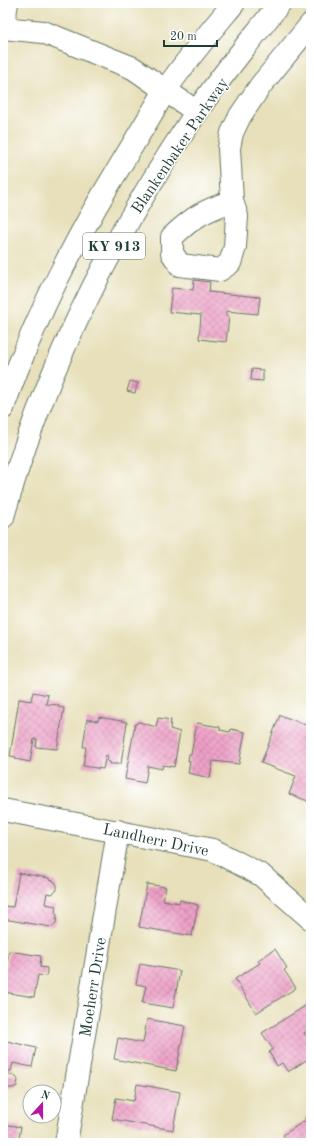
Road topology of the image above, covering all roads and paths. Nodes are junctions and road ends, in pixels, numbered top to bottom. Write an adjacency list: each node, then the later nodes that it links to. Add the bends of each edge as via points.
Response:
1 (7, 3): 5 (main road)
2 (234, 3): 6 (main road, KY 913)
3 (280, 3): 7 (main road, Blankenbaker Parkway / KY 913)
4 (311, 24): 8 (main road, via 261,85 232,133 229,148)
5 (3, 28): 6 (main road, via 43,32 133,68)
6 (166, 91): 7 (main road); 9 (main road, KY 913, via 103,194 64,265 32,332)
7 (196, 112): 10 (main road, Blankenbaker Parkway / KY 913, via 162,164 99,272 45,394)
8 (232, 200)
9 (3, 408)
10 (3, 517)
11 (3, 810): 12 (main road, Landherr Drive)
12 (118, 831): 13 (main road, Landherr Drive, via 213,850 261,875); 14 (main road, Moeherr Drive)
13 (311, 919)
14 (66, 1143)

